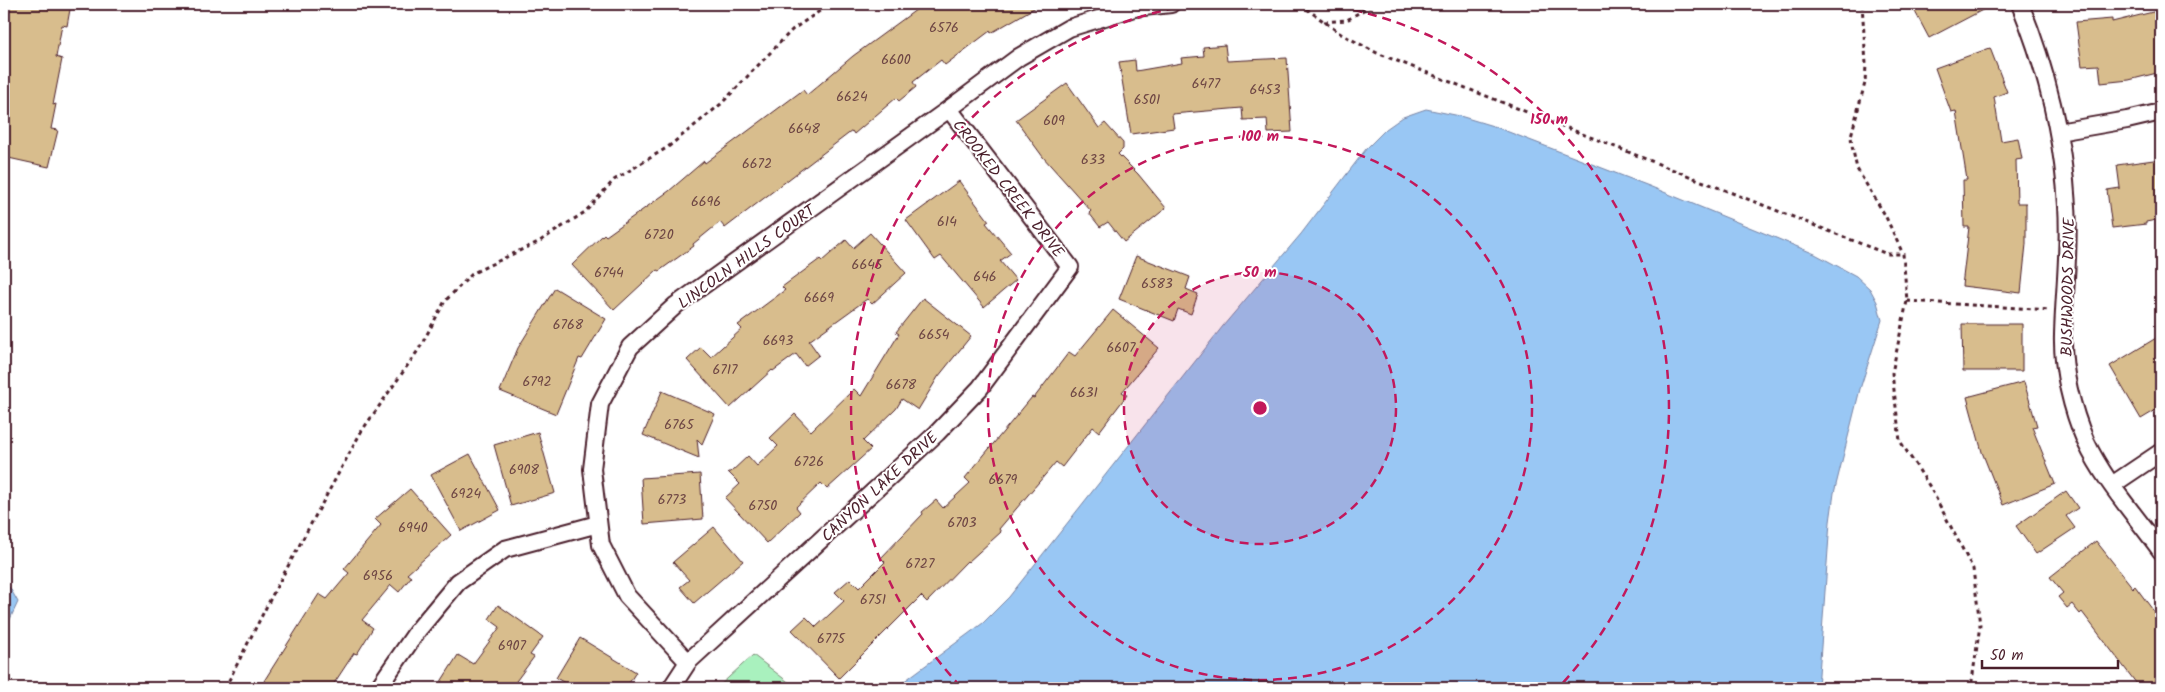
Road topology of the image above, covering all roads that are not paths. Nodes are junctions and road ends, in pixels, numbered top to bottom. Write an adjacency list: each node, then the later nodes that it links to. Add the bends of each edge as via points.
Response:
1 (1171, 4): 3 (street, LINCOLN HILLS COURT, via 1134,8 1069,28 1019,56)
2 (2020, 4): 5 (street, BUSHWOODS DRIVE, via 2049,88)
3 (949, 109): 6 (street, CROOKED CREEK DRIVE); 9 (street, LINCOLN HILLS COURT, via 676,305 630,347 600,404 592,469)
4 (2161, 112): 5 (street)
5 (2058, 132): 8 (street, BUSHWOODS DRIVE, via 2068,205 2062,336 2067,375 2086,442)
6 (1070, 267): 11 (street, CANYON LAKE DRIVE, via 980,388 937,433)
7 (2161, 452): 8 (street)
8 (2112, 485): 10 (street, BUSHWOODS DRIVE)
9 (598, 524): 11 (street, LINCOLN HILLS COURT, via 601,545 627,596); 12 (street, via 505,549 458,582 418,630)
10 (2161, 551)
11 (688, 662): 13 (street, CANYON LAKE DRIVE)
12 (378, 688)
13 (671, 688)

